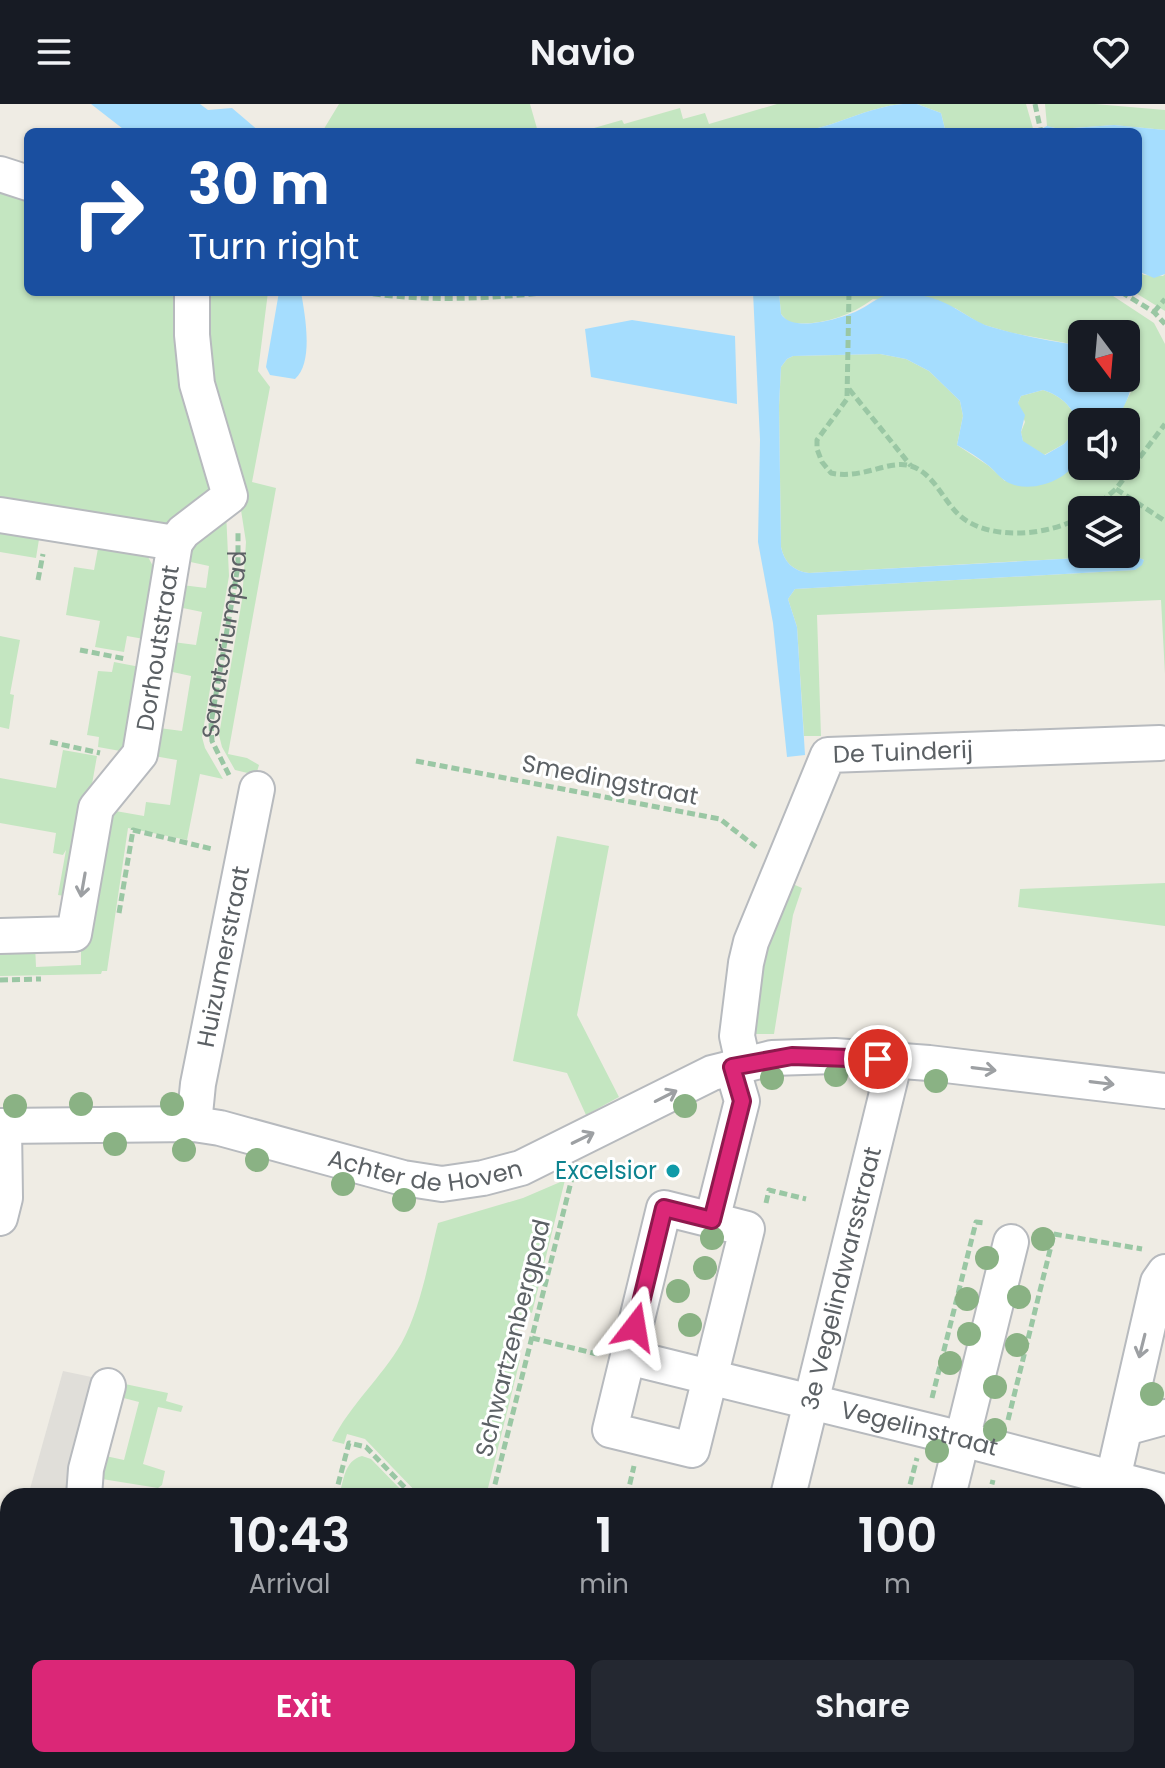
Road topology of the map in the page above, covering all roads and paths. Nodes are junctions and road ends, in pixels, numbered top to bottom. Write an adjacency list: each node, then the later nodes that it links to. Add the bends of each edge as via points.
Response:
1 (1035, 104): 2 (path)
2 (1040, 128)
3 (0, 174): 4 (street)
4 (24, 182)
5 (192, 296): 17 (street, via 197,384)
6 (388, 296): 7 (path)
7 (502, 296)
8 (849, 296): 13 (path)
9 (1128, 296): 11 (path)
10 (1165, 299): 11 (path)
11 (1154, 312): 12 (path)
12 (1165, 324)
13 (849, 388): 15 (path); 15 (path, via 847,399 817,440 822,462 831,473 843,476 897,464)
14 (1165, 424): 16 (path)
15 (911, 466): 21 (path, via 927,474 971,524 1019,532)
16 (1116, 489): 18 (path); 20 (path)
17 (230, 496): 22 (street); 29 (path, Sanatoriumpad, via 238,566 212,732 231,778)
18 (1108, 496)
19 (0, 515): 22 (street, Dorhoutstraat)
20 (1165, 521)
21 (1068, 523)
22 (175, 543): 24 (street, Dorhoutstraat)
23 (80, 650): 24 (path)
24 (155, 664): 28 (street, Dorhoutstraat, via 140,754)
25 (50, 742): 28 (path, via 98,751)
26 (1160, 743): 31 (street, De Tuinderij, via 828,755)
27 (416, 761): 31 (path, Smedingstraat, via 720,819)
28 (124, 773): 33 (street, Dorhoutstraat, one-way to 33, via 96,808 74,934)
29 (257, 789): 39 (street, Huizumerstraat)
30 (209, 849): 32 (path, via 133,830)
31 (783, 868): 37 (street, De Tuinderij, via 758,920 746,963)
32 (119, 913)
33 (0, 936)
34 (41, 979): 35 (path)
35 (0, 980)
36 (895, 1060): 37 (street, Achter de Hoven, via 792,1056); 38 (street, Achter de Hoven, one-way to 38); 53 (street, 3e Vegelindwarsstraat)
37 (737, 1065): 41 (street, Achter de Hoven, one-way to 37); 44 (street, De Tuinderij, via 742,1101)
38 (1165, 1091)
39 (194, 1124): 40 (street, Achter de Hoven); 41 (street, Achter de Hoven, via 442,1184 502,1174)
40 (2, 1126): 43 (street, via 5,1198)
41 (576, 1141): 49 (path, Schwartzenbergpad, via 574,1172)
42 (806, 1199): 45 (path, via 769,1190 765,1208)
43 (0, 1218)
44 (712, 1220): 45 (street); 50 (street, via 664,1208)
45 (747, 1229): 51 (street)
46 (1054, 1234): 57 (path)
47 (1011, 1242): 56 (street)
48 (1165, 1272): 55 (street, one-way to 55, via 1158,1282)
49 (532, 1338): 50 (path); 62 (path, Schwartzenbergpad)
50 (628, 1357): 51 (street, Vegelinstraat); 51 (street, via 610,1430 692,1450)
51 (710, 1377): 53 (street, Vegelinstraat)
52 (108, 1386): 59 (street)
53 (811, 1401): 56 (street, Vegelinstraat); 63 (street, 3e Vegelindwarsstraat)
54 (1165, 1417): 55 (street)
55 (1125, 1428): 58 (street)
56 (962, 1439): 57 (street, Vegelinstraat); 64 (street)
57 (1001, 1448): 58 (street, Vegelinstraat); 65 (path)
58 (1112, 1487)
59 (85, 1488)
60 (337, 1488): 61 (path, via 349,1443 366,1447)
61 (405, 1488)
62 (494, 1488)
63 (790, 1488)
64 (950, 1488)
65 (991, 1488)

